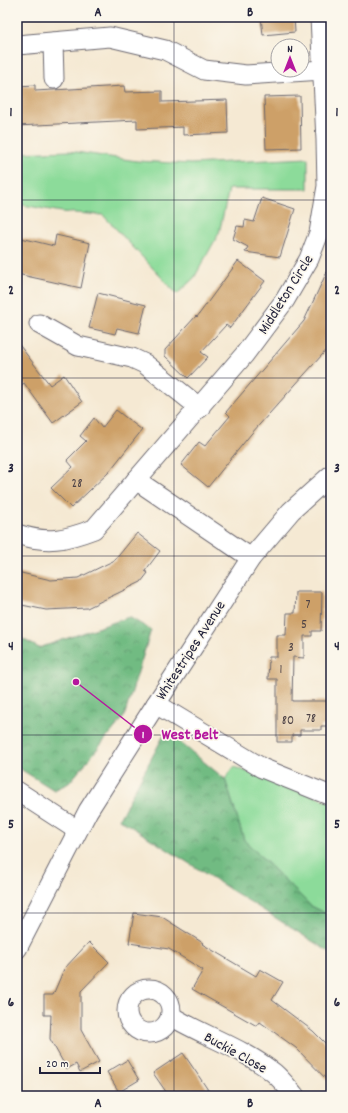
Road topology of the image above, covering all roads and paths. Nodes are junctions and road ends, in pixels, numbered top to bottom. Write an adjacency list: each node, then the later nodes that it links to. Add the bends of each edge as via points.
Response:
1 (320, 17): 4 (street, Middleton Circle)
2 (53, 42): 3 (street); 4 (street, via 110,37 164,50 204,70 246,75); 5 (street)
3 (17, 45)
4 (323, 70): 6 (street, Middleton Circle)
5 (54, 80)
6 (325, 235): 8 (street, Middleton Circle, via 285,300)
7 (39, 324): 8 (street, via 78,346 132,358 145,364)
8 (200, 408): 10 (street, Middleton Circle)
9 (331, 475): 12 (street, Whitestripes Avenue, via 292,511)
10 (136, 480): 11 (street, Middleton Circle, via 94,529 50,541); 12 (street)
11 (17, 534)
12 (251, 558): 13 (street, Whitestripes Avenue)
13 (156, 704): 15 (street, via 262,768); 16 (street, Whitestripes Avenue)
14 (17, 791): 16 (street)
15 (331, 796)
16 (77, 830): 17 (street, Whitestripes Avenue)
17 (17, 949)
18 (171, 1016): 19 (street, Buckie Close, via 223,1042 274,1074)
19 (296, 1096)

